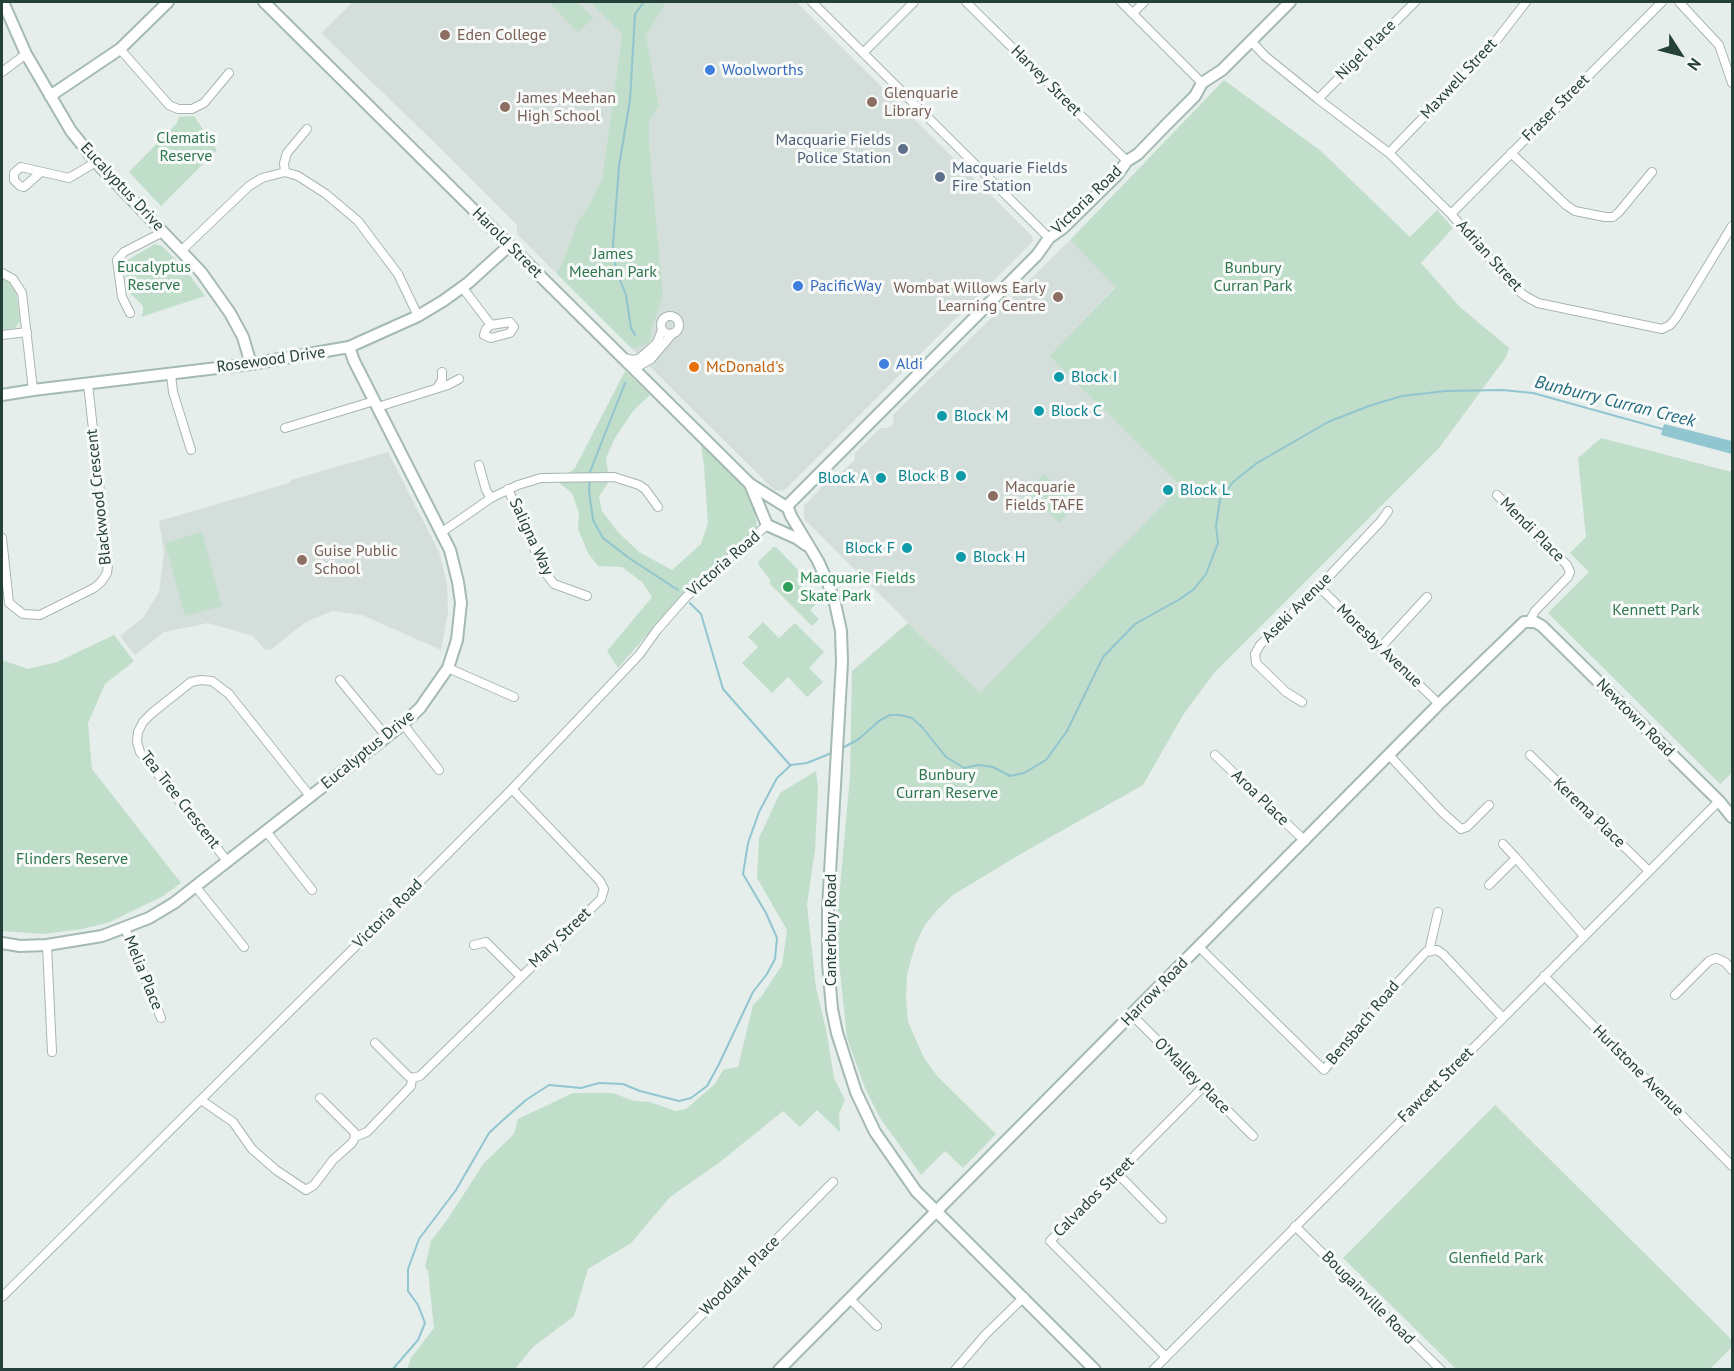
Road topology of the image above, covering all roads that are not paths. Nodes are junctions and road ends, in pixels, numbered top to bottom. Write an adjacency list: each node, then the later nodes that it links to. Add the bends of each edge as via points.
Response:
1 (3, 2): 18 (street, Eucalyptus Drive)
2 (168, 2): 16 (street)
3 (264, 2): 37 (street, Harold Street)
4 (812, 2): 17 (street)
5 (914, 2): 17 (street)
6 (966, 2): 28 (street, Harvey Street)
7 (1121, 2): 14 (street)
8 (1144, 2): 14 (street)
9 (1290, 2): 15 (street, Victoria Road)
10 (1415, 2): 24 (street, Nigel Place)
11 (1526, 2): 26 (street, Maxwell Street, via 1492,46)
12 (1662, 2): 27 (street, Fraser Street)
13 (1679, 2): 22 (street, via 1719,45)
14 (1132, 13): 21 (street)
15 (1251, 41): 21 (street, Victoria Road, via 1222,70); 24 (street, Adrian Street)
16 (120, 49): 20 (street, via 169,105 178,108 192,109 204,103); 23 (street)
17 (863, 53): 36 (street)
18 (26, 54): 19 (street); 23 (street, Eucalyptus Drive)
19 (2, 72)
20 (229, 73)
21 (1202, 83): 28 (street, Victoria Road, via 1191,100)
22 (1732, 83)
23 (50, 96): 29 (street, Eucalyptus Drive)
24 (1318, 99): 26 (street, Adrian Street)
25 (308, 129): 32 (street, via 287,153)
26 (1389, 153): 33 (street, Adrian Street)
27 (1511, 153): 30 (street, via 1566,205 1575,211 1605,217 1613,217); 33 (street, Fraser Street)
28 (1127, 161): 36 (street, Victoria Road, via 1069,223)
29 (96, 162): 31 (street, via 69,178); 35 (street, Eucalyptus Drive)
30 (1652, 171)
31 (41, 172)
32 (285, 172): 38 (street, via 249,186); 42 (street, via 326,194 358,221 398,274)
33 (1451, 214): 34 (street, Adrian Street, via 1525,296 1538,303 1662,329 1676,318)
34 (1732, 226)
35 (163, 232): 38 (street, Eucalyptus Drive); 41 (street, via 124,252 117,260 122,297)
36 (1049, 238): 71 (street, Victoria Road, via 1037,255)
37 (510, 245): 40 (street, Rosewood Drive); 49 (street, Harold Street)
38 (182, 250): 52 (street, Eucalyptus Drive, via 230,313)
39 (2, 273): 45 (street, via 20,289)
40 (462, 287): 42 (street, Rosewood Drive); 43 (street)
41 (130, 313)
42 (418, 316): 48 (street, Rosewood Drive)
43 (491, 325)
44 (662, 330): 46 (street); 46 (street, via 664,318 672,316 678,326); 50 (street, via 657,343)
45 (27, 332): 47 (street); 60 (street)
46 (673, 333): 51 (street)
47 (2, 335)
48 (349, 347): 52 (street, Rosewood Drive); 62 (street, Eucalyptus Drive)
49 (623, 358): 50 (street); 53 (street, Harold Street)
50 (640, 358): 53 (street)
51 (651, 359): 53 (street); 58 (street, via 646,375)
52 (251, 364): 55 (street, Rosewood Drive)
53 (634, 369): 58 (street, Harold Street)
54 (442, 372): 59 (street)
55 (171, 374): 57 (street, Rosewood Drive); 64 (street)
56 (459, 379): 59 (street)
57 (88, 384): 60 (street, Rosewood Drive); 75 (street, Blackwood Crescent, via 107,573 94,588 40,615 23,614 9,603)
58 (649, 384): 66 (street, Harold Street)
59 (437, 388): 62 (street)
60 (33, 390): 61 (street, Rosewood Drive)
61 (2, 395)
62 (376, 404): 63 (street); 74 (street, Eucalyptus Drive)
63 (285, 428)
64 (191, 450)
65 (479, 465): 69 (street)
66 (750, 484): 71 (street, Harold Street); 73 (street, Harold Street)
67 (508, 489): 69 (street); 70 (street, via 541,478 614,477 645,489); 78 (street, Saligna Way, via 544,571 554,584)
68 (1497, 495): 80 (street, Mendi Place, via 1570,572 1535,612)
69 (491, 498): 74 (street)
70 (658, 507)
71 (785, 508): 73 (street, via 786,525); 73 (street, via 768,505); 76 (street, Canterbury Road)
72 (1388, 511): 77 (street, Aseki Avenue)
73 (769, 523): 76 (street); 93 (street, Victoria Road, via 686,597 639,655)
74 (442, 532): 82 (street, Eucalyptus Drive, via 454,565 461,603 457,640)
75 (2, 538)
76 (809, 547): 134 (street, Canterbury Road, via 828,583 841,631 828,908 828,963 837,1032 856,1092 875,1132 909,1183)
77 (1319, 587): 81 (street, Moresby Avenue); 85 (street, Aseki Avenue, via 1255,654 1256,663)
78 (587, 596)
79 (1427, 597): 81 (street)
80 (1532, 622): 86 (street, Harrow Road, via 1518,627); 95 (street, Newtown Road, via 1542,626)
81 (1381, 647): 86 (street, Moresby Avenue)
82 (447, 668): 84 (street); 87 (street, Eucalyptus Drive, via 420,708)
83 (340, 680): 88 (street)
84 (514, 697)
85 (1302, 702)
86 (1439, 704): 91 (street, Harrow Road)
87 (403, 724): 88 (street, Eucalyptus Drive); 92 (street)
88 (386, 736): 94 (street, Eucalyptus Drive)
89 (1530, 754): 103 (street, Kerema Place)
90 (1215, 755): 99 (street, Aroa Place)
91 (1389, 755): 96 (street, via 1461,829); 99 (street, Harrow Road)
92 (439, 770)
93 (512, 789): 117 (street, Mary Street, via 604,889 601,899); 128 (street, Victoria Road)
94 (310, 796): 98 (street, Eucalyptus Drive); 102 (street, Tea Tree Crescent, via 230,694 212,681 191,682 152,713 138,732 140,752)
95 (1719, 801): 97 (street, Newtown Road); 103 (street, Fawcett Street)
96 (1489, 805)
97 (1732, 817)
98 (266, 831): 102 (street, Eucalyptus Drive); 106 (street)
99 (1305, 841): 114 (street, Harrow Road)
100 (1503, 844): 101 (street)
101 (1516, 858): 104 (street); 109 (street)
102 (228, 862): 105 (street, Eucalyptus Drive)
103 (1649, 872): 109 (street, Fawcett Street)
104 (1489, 885)
105 (196, 887): 108 (street, Eucalyptus Drive, via 157,913); 113 (street)
106 (312, 890)
107 (1438, 912): 115 (street)
108 (125, 928): 111 (street, Eucalyptus Drive, via 85,940); 121 (street, Melia Place)
109 (1584, 936): 118 (street, Fawcett Street)
110 (2, 943): 111 (street, Eucalyptus Drive)
111 (47, 945): 124 (street)
112 (474, 945): 117 (street, via 486,942)
113 (244, 947)
114 (1199, 947): 115 (street, Bensbach Road, via 1324,1070); 120 (street, Harrow Road)
115 (1429, 951): 122 (street, via 1443,954)
116 (1732, 970): 119 (street, via 1716,958 1709,961)
117 (520, 976): 125 (street, Mary Street, via 420,1076)
118 (1544, 976): 122 (street, Fawcett Street); 131 (street, Hurlstone Avenue)
119 (1675, 995)
120 (1132, 1015): 126 (street, O'Malley Place); 134 (street, Harrow Road)
121 (161, 1018)
122 (1503, 1018): 136 (street, Fawcett Street)
123 (375, 1043): 125 (street)
124 (52, 1052)
125 (410, 1077): 130 (street, Mary Street, via 411,1086 367,1132)
126 (1203, 1087): 129 (street, O'Malley Place); 132 (street, Calvados Street)
127 (320, 1098): 130 (street)
128 (201, 1100): 130 (street, Mary Street, via 233,1122 252,1149 276,1170 306,1190); 137 (street, Victoria Road)
129 (1253, 1136)
130 (355, 1137)
131 (1732, 1166)
132 (1117, 1173): 135 (street); 141 (street, Calvados Street, via 1050,1241)
133 (833, 1182): 143 (street, Woodlark Place)
134 (937, 1212): 138 (street, Canterbury Road); 139 (street, Harrow Road)
135 (1162, 1219)
136 (1295, 1226): 141 (street, Fawcett Street); 147 (street, Bougainville Road)
137 (2, 1297)
138 (1023, 1297): 144 (street); 145 (street, Canterbury Road)
139 (850, 1299): 140 (street); 142 (street, Harrow Road)
140 (877, 1326)
141 (1166, 1357): 146 (street, Fawcett Street)
142 (781, 1369)
143 (647, 1370)
144 (955, 1370)
145 (1095, 1370)
146 (1154, 1370)
147 (1441, 1370)

